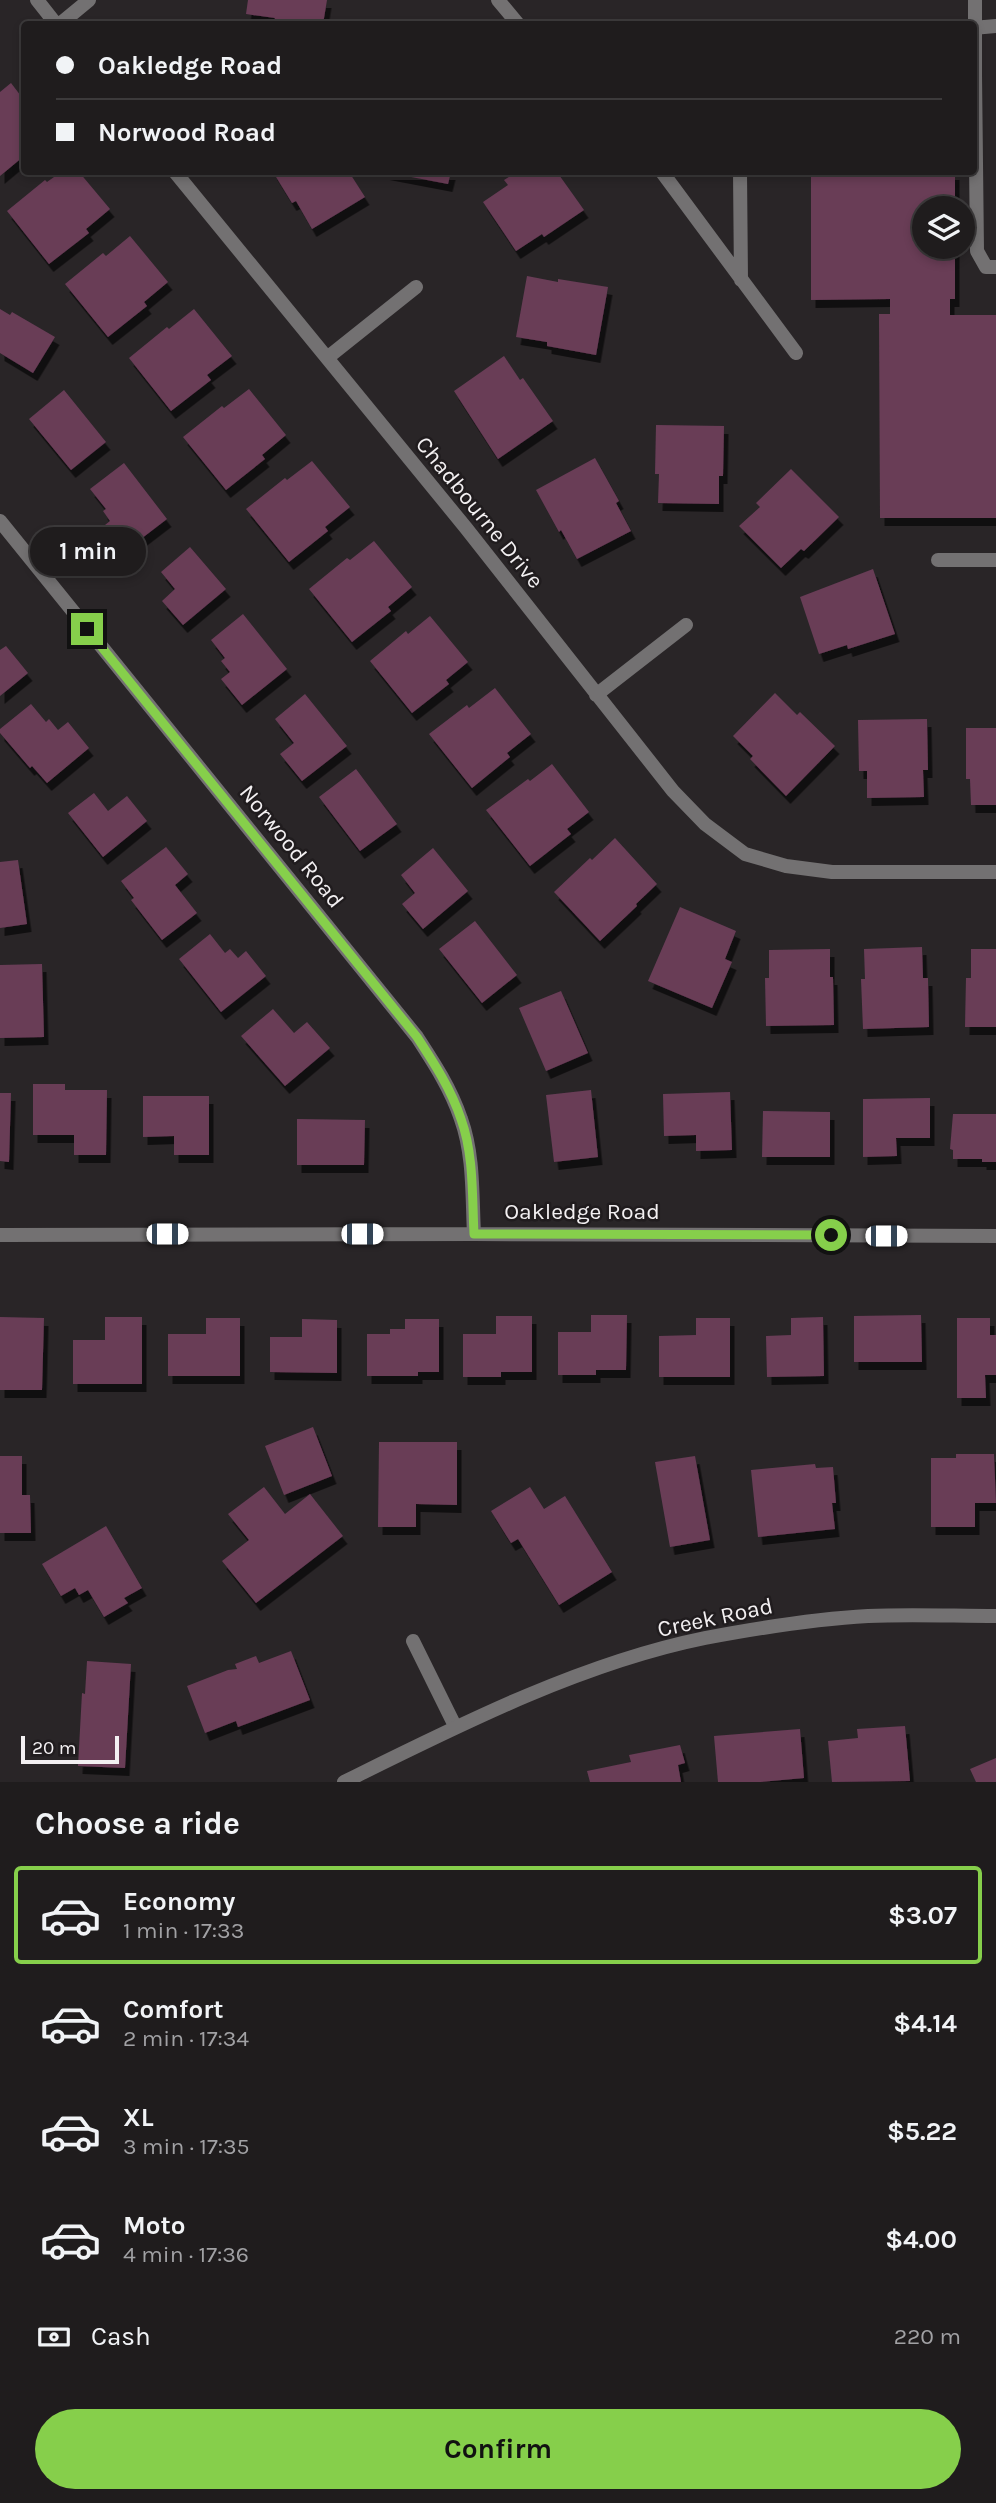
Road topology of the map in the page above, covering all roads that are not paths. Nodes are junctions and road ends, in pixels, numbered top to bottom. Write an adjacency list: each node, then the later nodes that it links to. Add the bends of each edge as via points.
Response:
1 (37, 0): 5 (street)
2 (89, 0): 6 (street)
3 (498, 0): 7 (street)
4 (975, 0): 8 (street)
5 (55, 21)
6 (62, 21)
7 (516, 21)
8 (974, 21)
9 (996, 26): 10 (street)
10 (977, 28)
11 (177, 175): 19 (street, Chadbourne Drive)
12 (664, 175): 16 (street)
13 (740, 175): 16 (street)
14 (976, 175): 15 (street, via 977,251 986,267)
15 (996, 267)
16 (741, 280): 18 (street)
17 (416, 287): 19 (street)
18 (796, 353)
19 (327, 358): 24 (street, Chadbourne Drive)
20 (0, 521): 26 (street, Norwood Road, via 432,1059 462,1121 471,1172)
21 (939, 560): 22 (street)
22 (996, 560)
23 (686, 625): 24 (street)
24 (596, 695): 25 (street, Chadbourne Drive, via 673,791 745,855 832,872)
25 (996, 872)
26 (474, 1234): 27 (street, Oakledge Road); 28 (street, Oakledge Road)
27 (0, 1235)
28 (996, 1236)
29 (996, 1616): 31 (street, Creek Road, via 869,1616 703,1639 598,1668)
30 (413, 1641): 31 (street)
31 (455, 1726): 32 (street, Creek Road)
32 (344, 1782)

